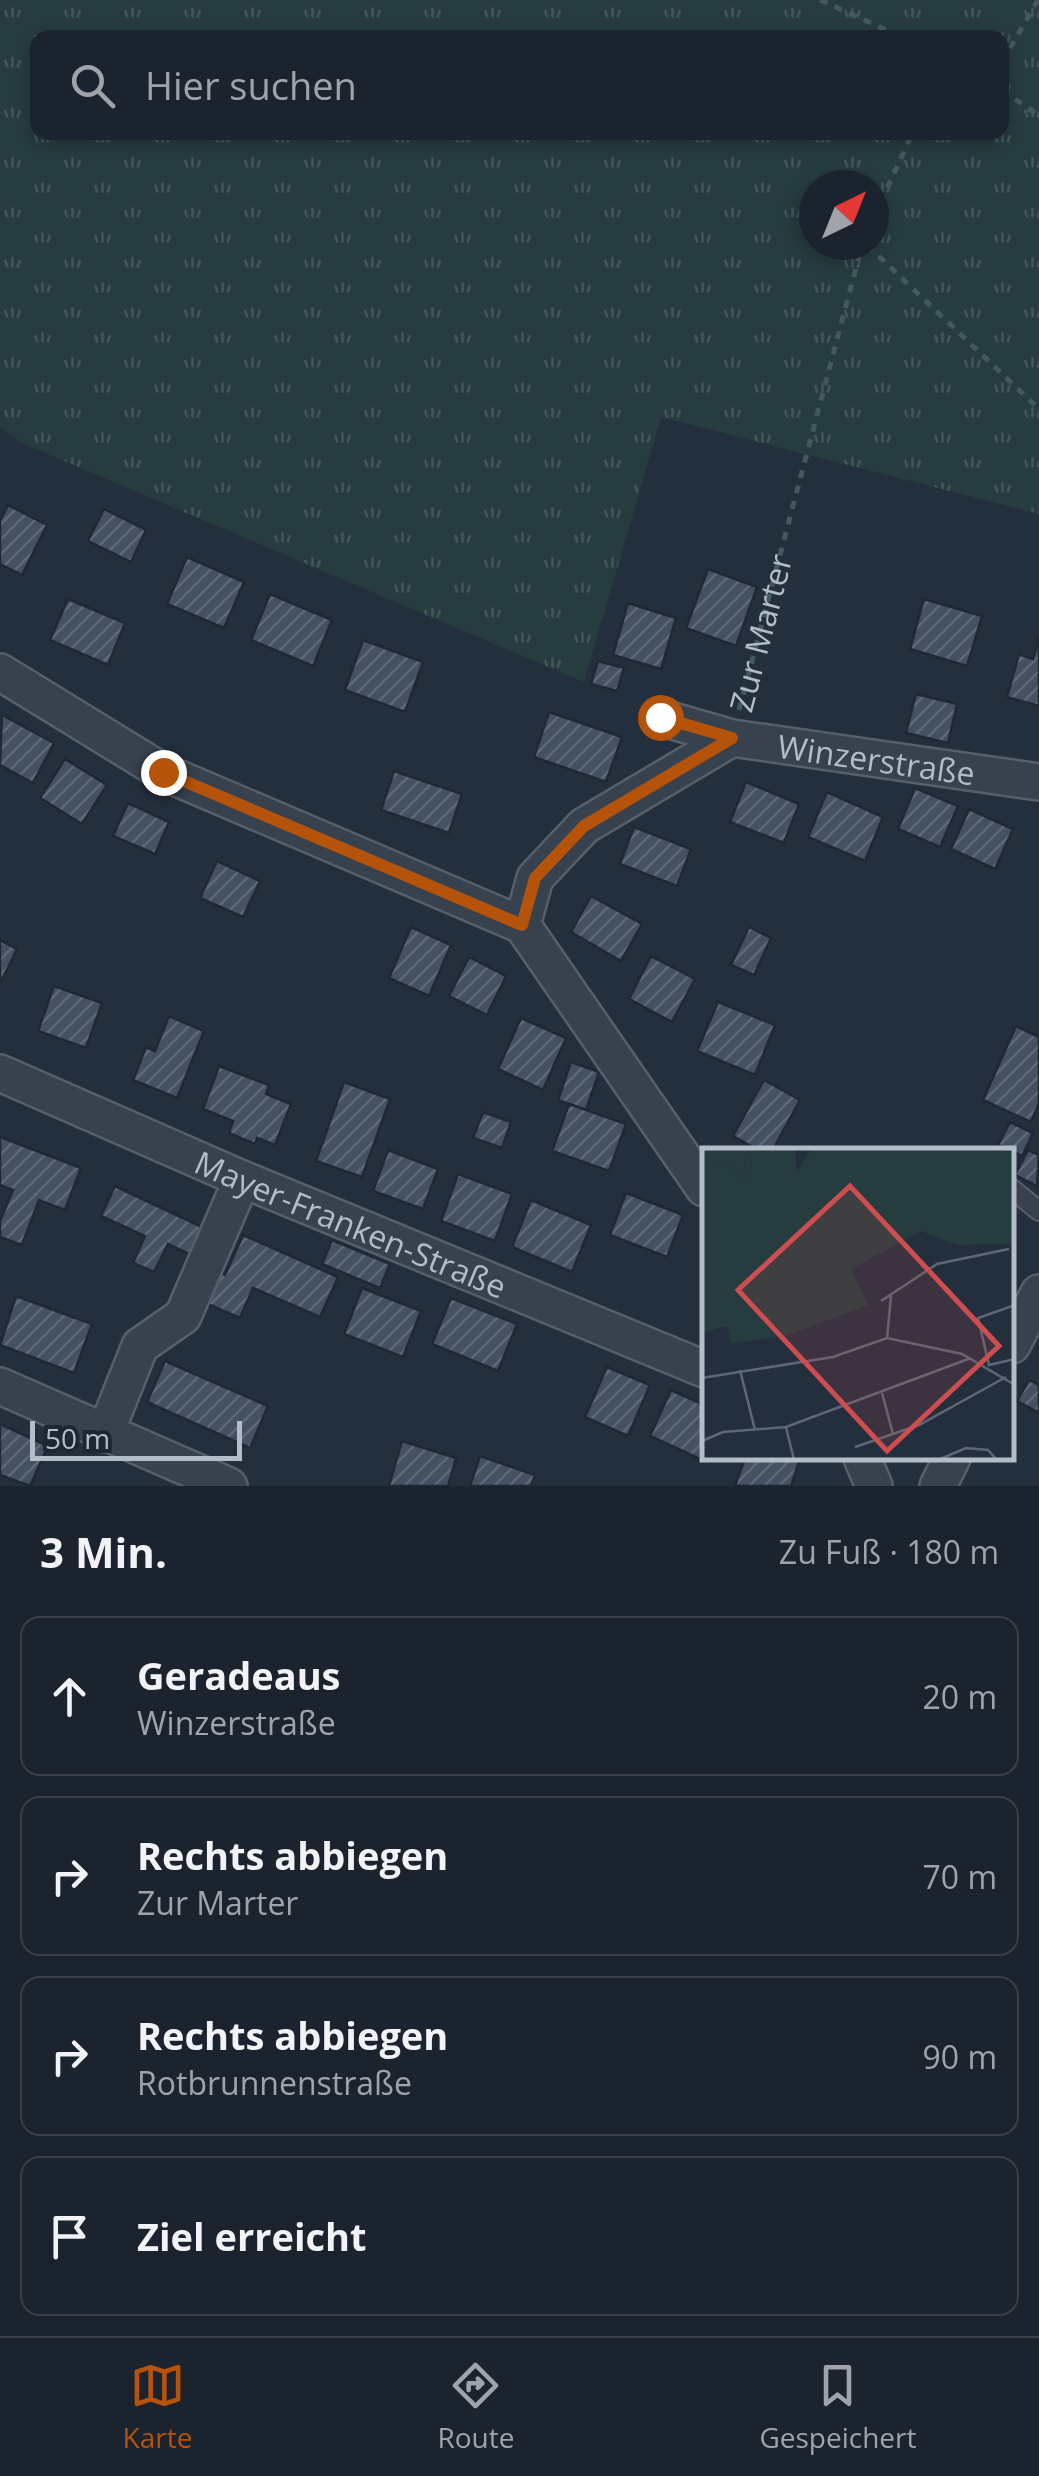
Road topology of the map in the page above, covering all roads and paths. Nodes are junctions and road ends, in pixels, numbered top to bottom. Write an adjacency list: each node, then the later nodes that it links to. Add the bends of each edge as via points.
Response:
1 (820, 0): 3 (path)
2 (1038, 0): 4 (path)
3 (886, 30)
4 (1009, 50)
5 (1009, 95): 6 (path)
6 (1039, 116)
7 (910, 140): 8 (path)
8 (889, 185)
9 (860, 260): 14 (path, Zur Marter)
10 (880, 260): 11 (path)
11 (1039, 409)
12 (0, 672): 16 (street, via 163,772)
13 (660, 717): 14 (street, Winzerstraße)
14 (732, 738): 15 (street, Winzerstraße); 16 (street, Zur Marter, via 584,826 535,878)
15 (1039, 782)
16 (522, 925): 19 (street)
17 (0, 1072): 18 (street, Mayer-Franken-Straße)
18 (242, 1179): 24 (street, Mayer-Franken-Straße); 26 (street, via 183,1316 140,1346)
19 (702, 1185)
20 (1014, 1191): 21 (lane)
21 (1039, 1211)
22 (1039, 1293): 23 (street)
23 (1014, 1342)
24 (702, 1368)
25 (0, 1386): 26 (street)
26 (105, 1434): 29 (street)
27 (863, 1461): 30 (street)
28 (950, 1461): 31 (street)
29 (228, 1486)
30 (874, 1486)
31 (938, 1486)

